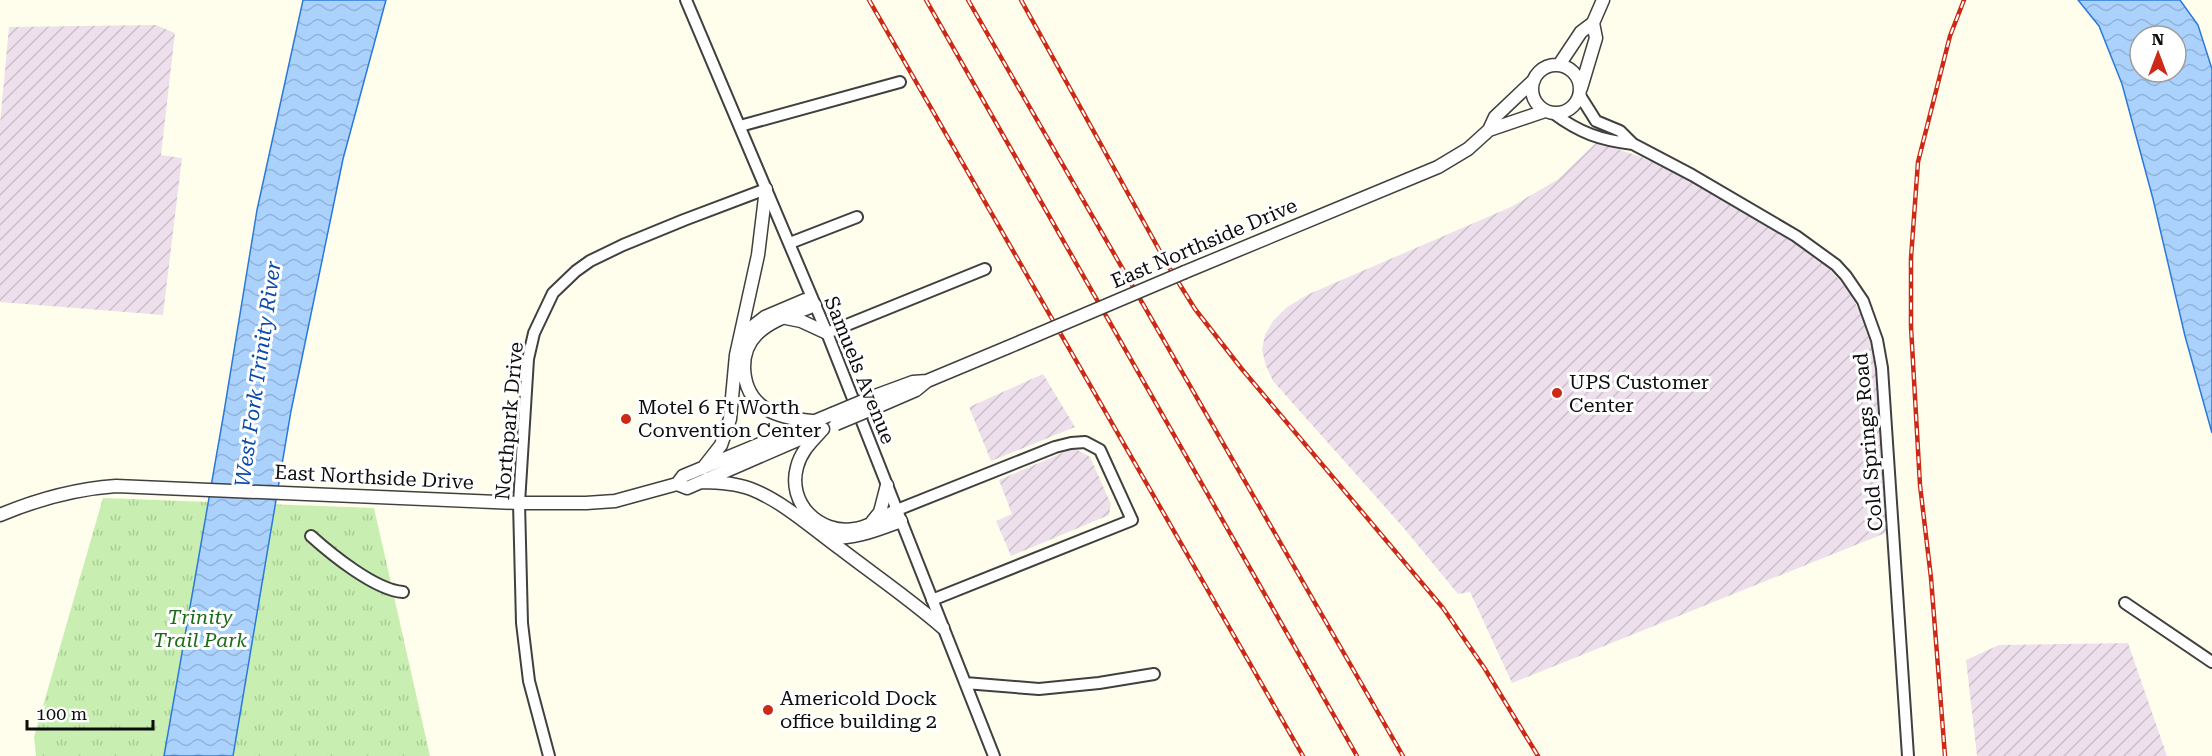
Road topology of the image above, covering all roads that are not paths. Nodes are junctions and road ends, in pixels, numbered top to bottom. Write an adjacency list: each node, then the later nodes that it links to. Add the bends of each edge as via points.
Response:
1 (686, 0): 9 (street, Samuels Avenue)
2 (1603, 0): 3 (street)
3 (1593, 23): 4 (street, via 1581,32); 7 (street, via 1596,38)
4 (1559, 65): 5 (street, via 1540,70); 7 (street, via 1576,75)
5 (1534, 80): 8 (street, via 1534,99); 10 (street, East Northside Drive, via 1495,117)
6 (900, 82): 9 (street)
7 (1580, 92): 8 (street, via 1575,105 1568,110); 11 (street, Cold Springs Road, via 1596,121 1620,131)
8 (1549, 112): 10 (street, East Northside Drive); 11 (street, Cold Springs Road, via 1604,140)
9 (740, 126): 12 (street, Samuels Avenue)
10 (1489, 130): 20 (street, East Northside Drive, bridge, via 1468,149 1438,167 927,381 916,390)
11 (1633, 144): 38 (street, Cold Springs Road, via 1796,236 1836,265 1863,301 1882,368)
12 (766, 189): 14 (street, Samuels Avenue); 19 (street, via 760,245); 23 (street, Northpark Drive, via 592,260 553,293 534,333 528,359)
13 (857, 217): 14 (street)
14 (790, 243): 16 (street, Samuels Avenue)
15 (985, 269): 18 (street)
16 (814, 301): 17 (street); 18 (street, Samuels Avenue); 19 (street, via 765,317)
17 (785, 317): 18 (street); 20 (street, via 763,328 751,341 744,359 746,383 764,408)
18 (827, 333): 22 (street, Samuels Avenue)
19 (742, 335): 21 (street, via 736,355 730,419 721,445)
20 (818, 425): 21 (street, East Northside Drive); 26 (street, via 796,469 795,487 800,502 807,513 833,529 856,529)
21 (701, 476): 23 (street, East Northside Drive, via 683,476 677,484 615,501); 28 (street, via 764,495)
22 (887, 485): 25 (street, Samuels Avenue); 26 (street, via 880,512)
23 (519, 503): 24 (street, East Northside Drive, via 116,486 69,491); 36 (street, Northpark Drive, via 524,650)
24 (0, 515)
25 (899, 516): 26 (street); 28 (street, via 865,535); 30 (street, Samuels Avenue); 30 (street, via 1055,447 1085,442 1100,450 1132,520)
26 (871, 523)
27 (311, 536): 29 (street, via 335,558 390,590)
28 (826, 538): 32 (street)
29 (403, 592)
30 (932, 600): 32 (street, Samuels Avenue)
31 (2125, 603): 33 (street)
32 (943, 628): 35 (street, Samuels Avenue)
33 (2212, 662)
34 (1154, 674): 35 (street, via 1040,689)
35 (965, 683): 37 (street, Samuels Avenue)
36 (549, 756)
37 (994, 756)
38 (1908, 756)

